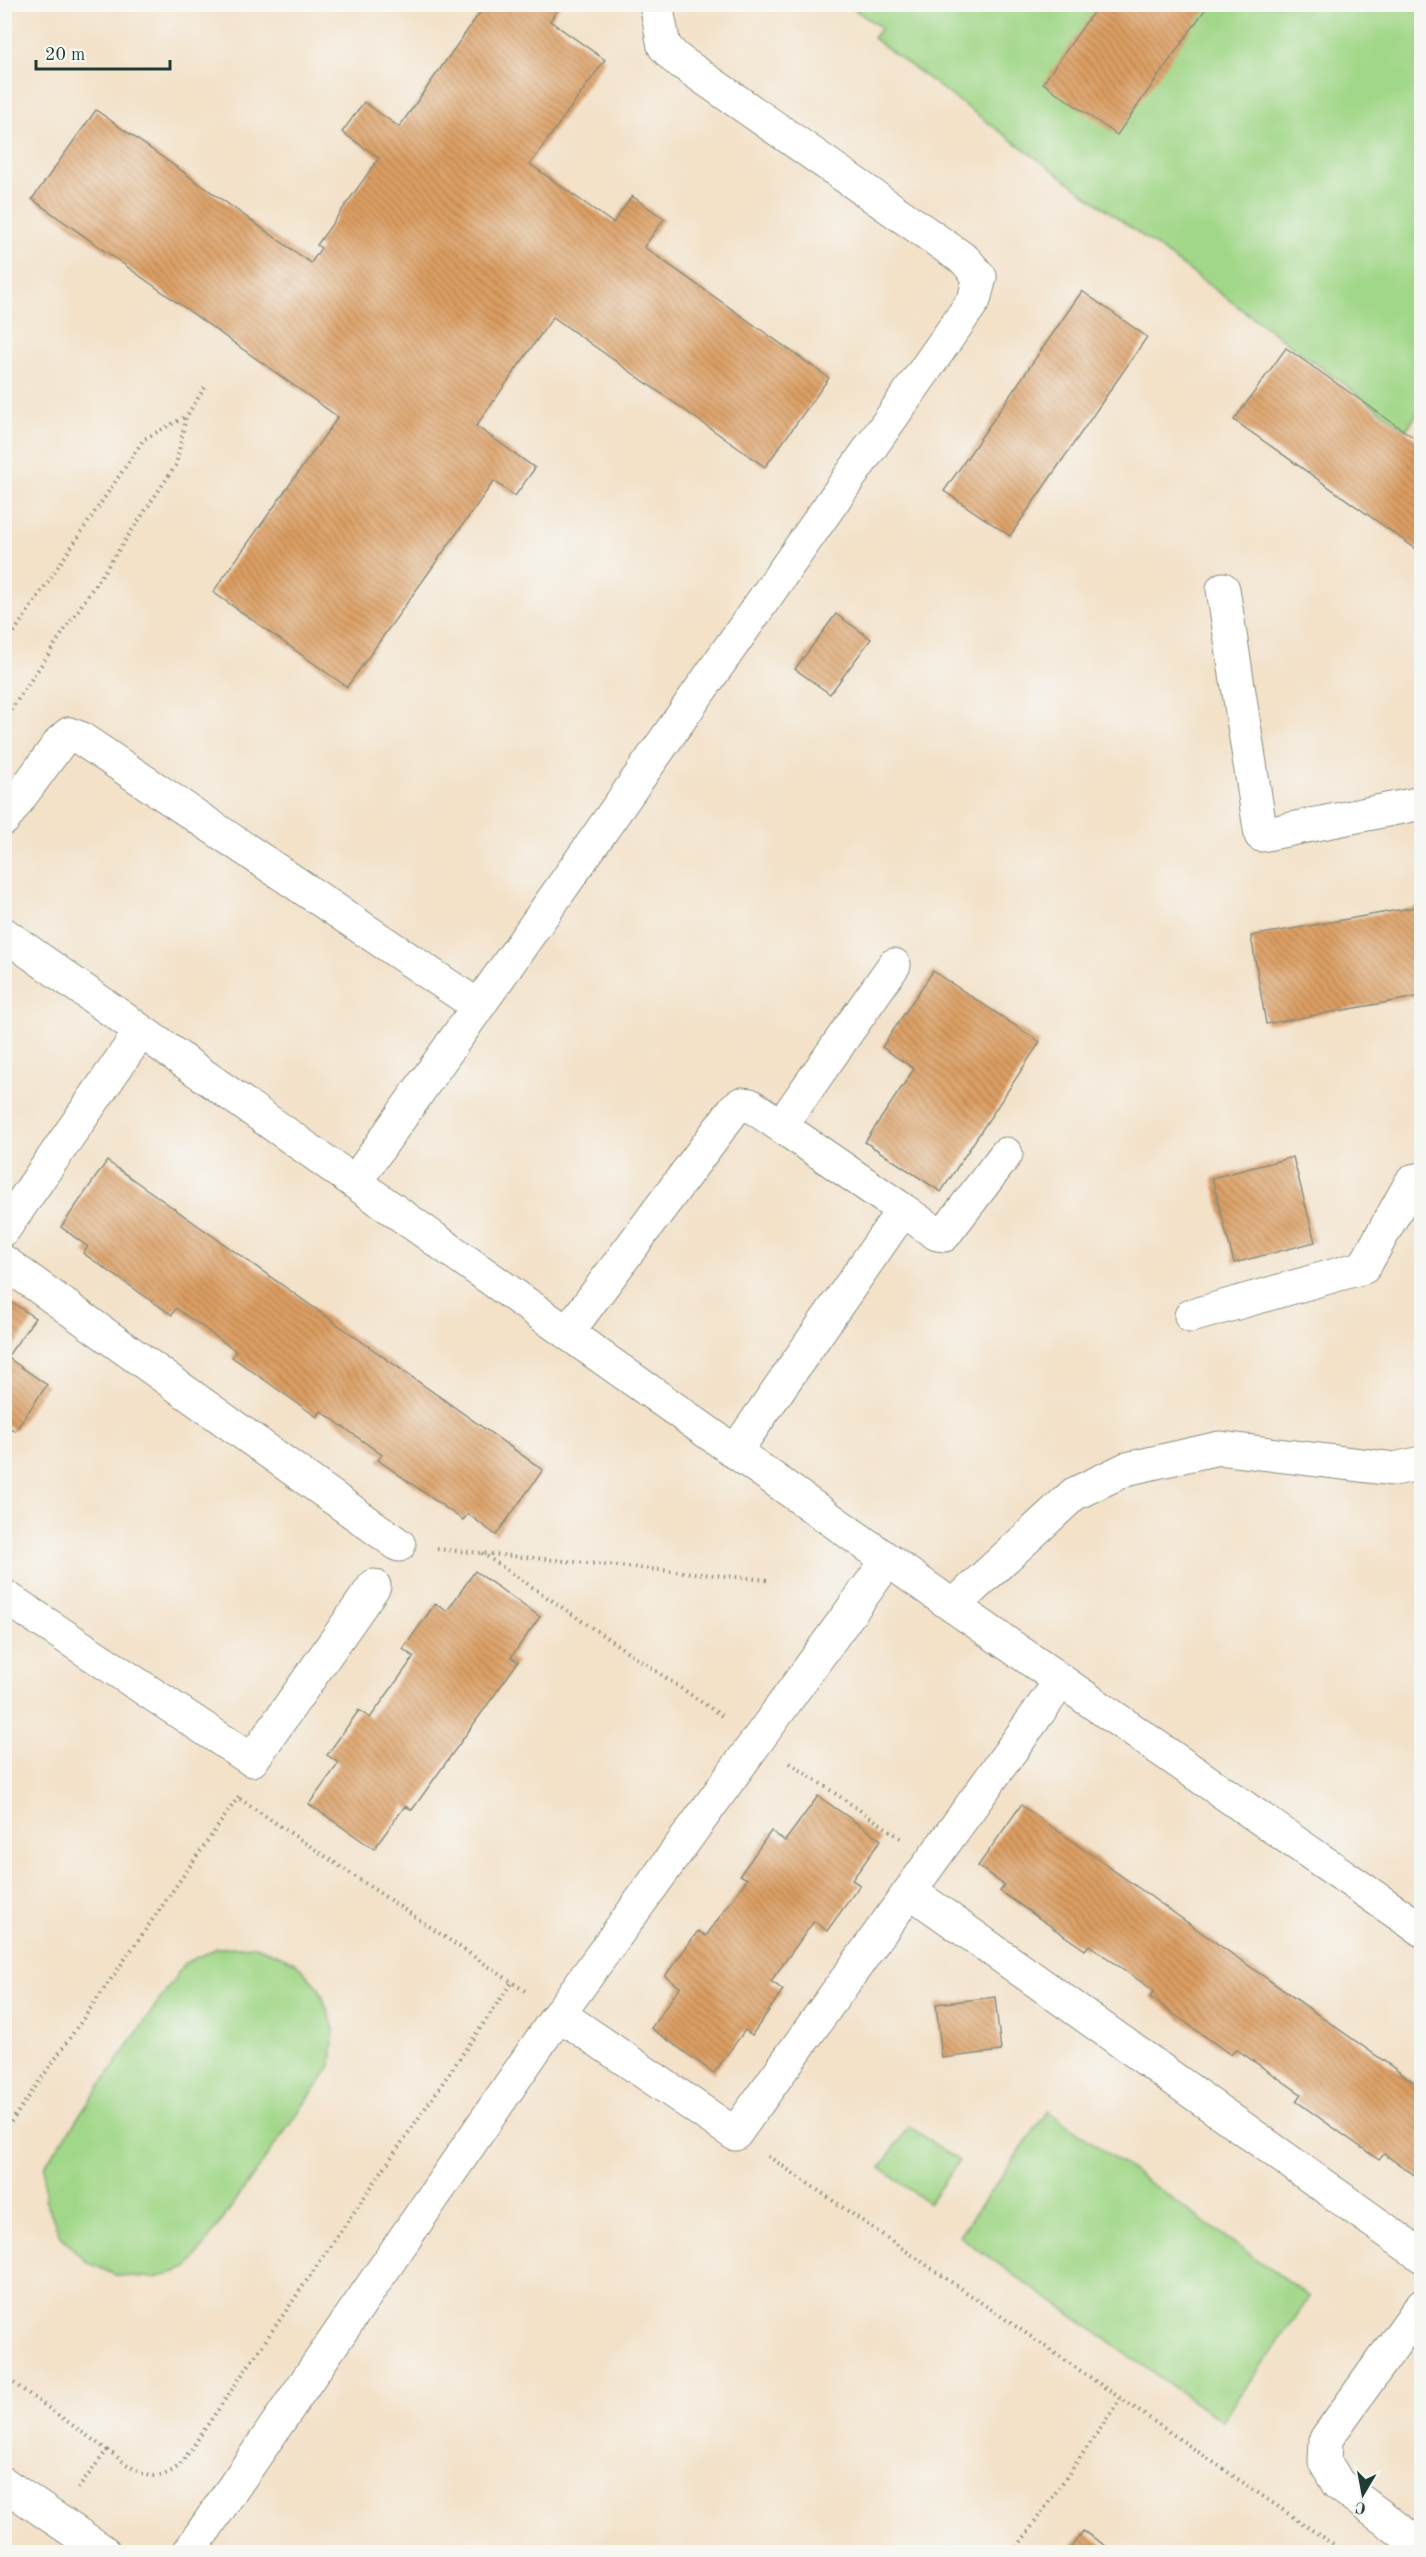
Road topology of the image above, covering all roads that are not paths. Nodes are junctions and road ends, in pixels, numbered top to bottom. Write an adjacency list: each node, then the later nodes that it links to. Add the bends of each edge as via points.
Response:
1 (656, 4): 7 (street, via 664,46 675,58 965,260 980,277 974,300)
2 (1223, 589): 3 (street, via 1262,835)
3 (1422, 803)
4 (4, 819): 7 (street, via 61,741 69,734 80,738)
5 (4, 934): 8 (street)
6 (894, 965): 9 (street)
7 (478, 1006): 12 (street)
8 (141, 1031): 12 (street); 14 (street)
9 (781, 1126): 13 (street); 17 (street, via 750,1105 735,1108)
10 (1006, 1154): 13 (street, via 944,1235)
11 (1422, 1179): 16 (street, via 1412,1181 1364,1267)
12 (355, 1182): 17 (street)
13 (903, 1210): 18 (street)
14 (4, 1229)
15 (4, 1262): 20 (street)
16 (1191, 1316)
17 (567, 1333): 18 (street)
18 (735, 1452): 21 (street)
19 (1422, 1463): 24 (street, via 1394,1469 1219,1448 1126,1469 1074,1494)
20 (399, 1545)
21 (888, 1560): 24 (street); 28 (street)
22 (374, 1586): 23 (street, via 252,1760)
23 (4, 1596)
24 (953, 1606): 25 (street)
25 (1061, 1681): 26 (street); 27 (street)
26 (910, 1891): 28 (street, via 735,2134); 29 (street)
27 (1422, 1930)
28 (559, 2014): 34 (street)
29 (1422, 2256)
30 (1422, 2305): 32 (street, via 1326,2439 1325,2462 1338,2484)
31 (4, 2484): 33 (street)
32 (1422, 2547)
33 (104, 2553)
34 (189, 2553)

